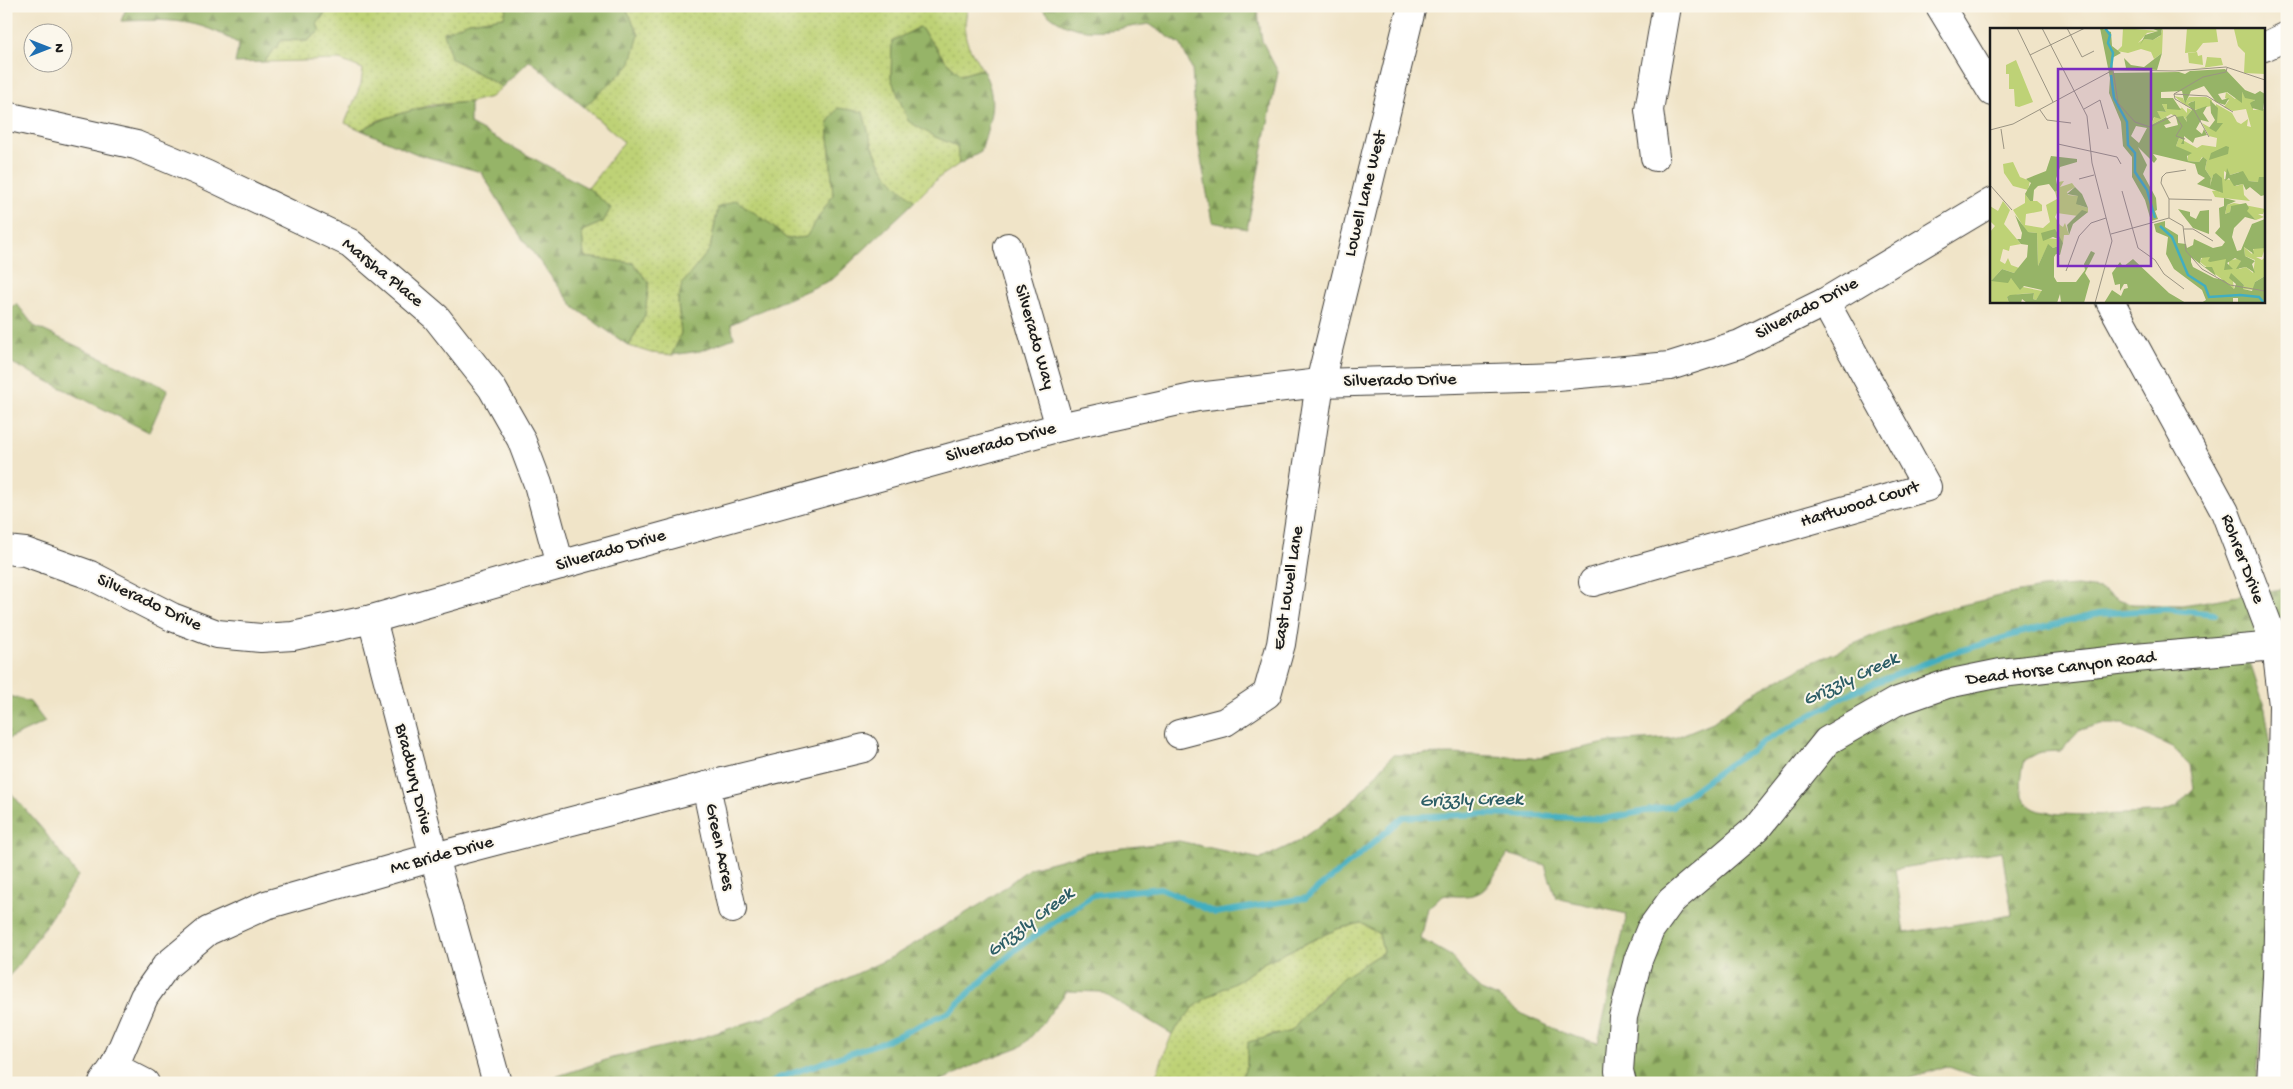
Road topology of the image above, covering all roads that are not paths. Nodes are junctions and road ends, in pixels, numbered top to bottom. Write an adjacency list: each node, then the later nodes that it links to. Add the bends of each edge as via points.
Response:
1 (1412, 6): 13 (street, Lowell Lane West)
2 (1667, 6): 8 (street, via 1649,110)
3 (1940, 6): 6 (street)
4 (2287, 36): 5 (street)
5 (2266, 45)
6 (1990, 89)
7 (6, 116): 16 (street, Marsha Place, via 136,145 350,243 436,317 492,388 521,439 538,484)
8 (1655, 157)
9 (1990, 203): 11 (street, Silverado Drive)
10 (1008, 247): 14 (street, Silverado Way)
11 (1825, 302): 13 (street, Silverado Drive, via 1740,344 1670,366 1557,376); 17 (street, Hartwood Court, via 1927,487)
12 (2111, 302): 19 (street, Rohrer Drive, via 2224,512)
13 (1320, 383): 14 (street, Silverado Drive, via 1197,397); 20 (street, East Lowell Lane, via 1281,644 1267,694 1225,722)
14 (1060, 427): 16 (street, Silverado Drive)
15 (6, 550): 18 (street, Silverado Drive, via 25,552 90,575 172,617 217,634 261,638 292,636)
16 (560, 565): 18 (street, Silverado Drive)
17 (1593, 582)
18 (372, 619): 23 (street, Bradbury Drive)
19 (2276, 646): 28 (street, Dead Horse Canyon Road, via 2001,673 1947,684 1895,702 1827,741 1757,828 1671,901 1650,930 1638,960 1623,1017 1619,1071); 29 (street, Rohrer Drive, via 2283,705 2277,977)
20 (1178, 734)
21 (864, 748): 22 (street, Mc Bride Drive)
22 (706, 786): 23 (street, Mc Bride Drive); 24 (street, Green Acres)
23 (434, 857): 25 (street, Mc Bride Drive, via 266,905 208,931 166,966 144,997); 27 (street, Bradbury Drive)
24 (732, 909)
25 (108, 1075): 26 (street)
26 (145, 1083)
27 (497, 1083)
28 (1622, 1083)
29 (2271, 1083)

